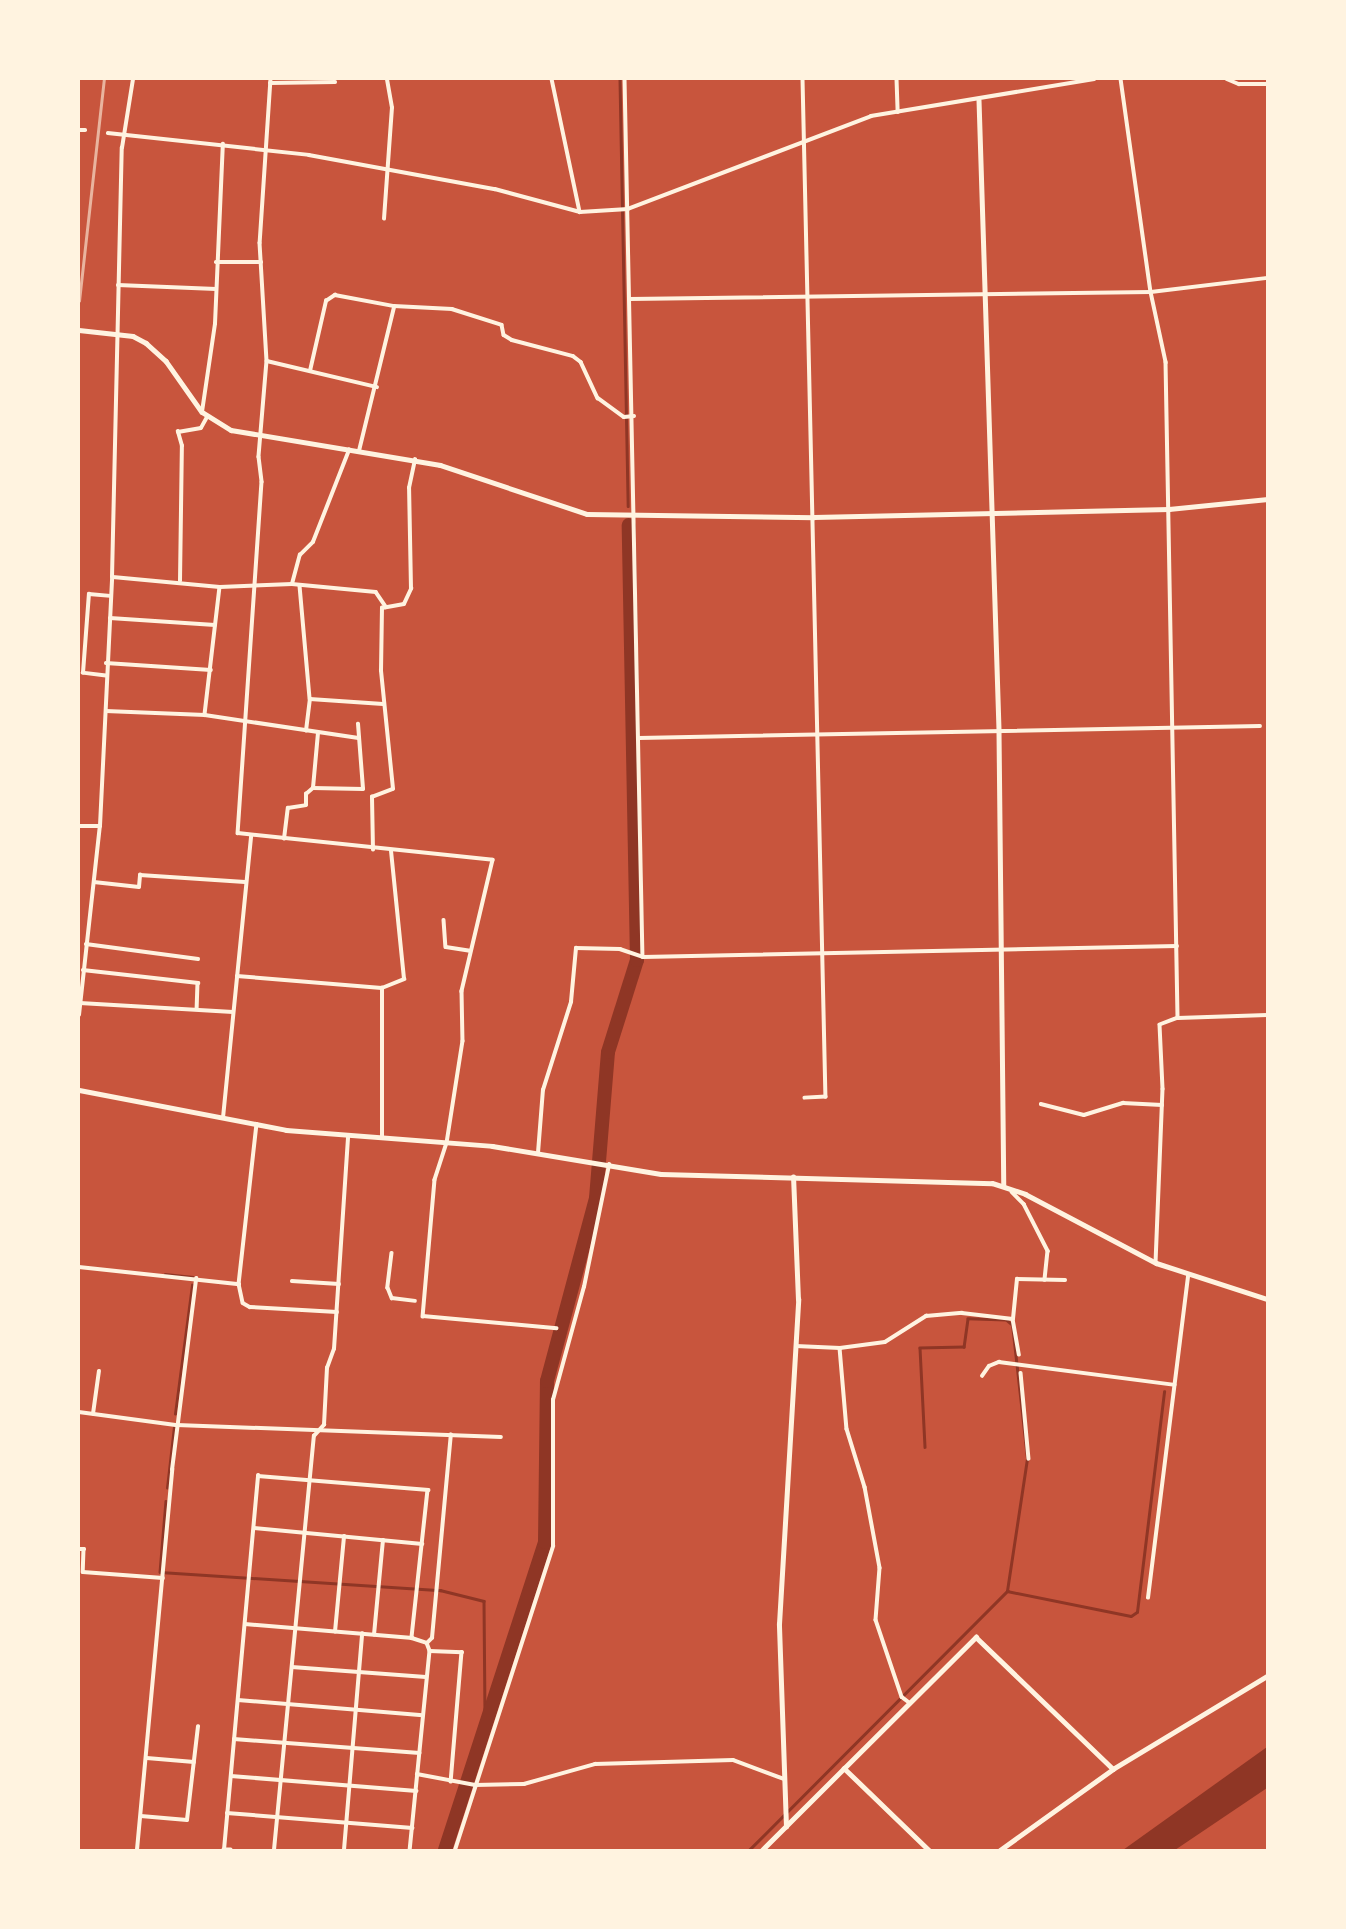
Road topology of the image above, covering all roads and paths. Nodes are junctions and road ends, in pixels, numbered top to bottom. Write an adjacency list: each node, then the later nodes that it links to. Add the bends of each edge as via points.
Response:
1 (133, 79): 18 (street)
2 (387, 79): 22 (street, via 391,108)
3 (552, 79): 24 (street)
4 (625, 79): 23 (street)
5 (803, 79): 19 (street)
6 (897, 79): 14 (street)
7 (1094, 79): 13 (street)
8 (1121, 79): 32 (street)
9 (1227, 79): 12 (street)
10 (270, 81): 11 (street); 21 (street)
11 (335, 82)
12 (1267, 84)
13 (979, 100): 14 (street); 31 (street)
14 (898, 112): 19 (street, via 871,116)
15 (79, 130): 16 (street)
16 (85, 130)
17 (108, 133): 18 (street)
18 (126, 135): 20 (street); 29 (street)
19 (804, 143): 23 (street); 33 (street)
20 (223, 144): 21 (street); 27 (street)
21 (266, 149): 22 (street); 26 (street)
22 (388, 170): 24 (street, via 495,189); 25 (street)
23 (626, 209): 24 (street); 34 (street)
24 (580, 212)
25 (384, 219)
26 (261, 261): 27 (street); 38 (street)
27 (216, 262): 30 (street)
28 (1267, 278): 32 (street)
29 (118, 285): 30 (street); 37 (street)
30 (216, 289): 41 (street)
31 (986, 292): 32 (street); 33 (street); 50 (street)
32 (1151, 292): 49 (street, via 1166,362)
33 (808, 296): 34 (street); 52 (street)
34 (631, 299): 42 (street)
35 (394, 306): 39 (street, via 335,295 327,301); 40 (street); 42 (street, via 475,314 502,325 503,335 512,340 573,356 581,362 598,398 624,417)
36 (79, 330): 37 (street)
37 (116, 334): 41 (street, via 133,336 157,351); 53 (street)
38 (267, 361): 39 (street); 44 (street)
39 (310, 371): 40 (street)
40 (377, 387): 46 (street)
41 (201, 412): 43 (street)
42 (633, 416): 51 (street)
43 (207, 417): 44 (street, via 231,430); 54 (street, via 201,428 178,432 182,446)
44 (260, 436): 45 (street); 58 (street)
45 (349, 450): 46 (street); 55 (street, via 313,542 299,555)
46 (359, 451): 47 (street)
47 (415, 460): 51 (street, via 460,470 571,510); 60 (street, via 409,488 411,589 404,604)
48 (1267, 499): 49 (street)
49 (1169, 509): 50 (street); 72 (street)
50 (993, 514): 52 (street); 75 (street)
51 (636, 516): 52 (street); 79 (street)
52 (814, 517): 77 (street)
53 (113, 577): 54 (street); 59 (street)
54 (180, 582): 57 (street)
55 (292, 583): 56 (street); 58 (street)
56 (300, 586): 60 (street, via 376,592); 66 (street)
57 (219, 587): 58 (street); 62 (street)
58 (257, 587): 70 (street)
59 (111, 596): 61 (street); 65 (street, via 89,594 83,673)
60 (386, 607): 67 (street, via 382,608)
61 (110, 618): 62 (street); 63 (street)
62 (215, 625): 64 (street)
63 (106, 663): 64 (street); 65 (street)
64 (211, 670): 69 (street)
65 (106, 676): 68 (street)
66 (310, 699): 67 (street); 74 (street)
67 (383, 704): 85 (street, via 393,789 372,797)
68 (106, 711): 69 (street); 82 (street)
69 (205, 715): 70 (street)
70 (243, 723): 74 (street); 83 (street, via 238,833)
71 (358, 724): 78 (street)
72 (1173, 726): 73 (street); 75 (street); 91 (street)
73 (1260, 726)
74 (306, 731): 76 (street)
75 (999, 731): 77 (street); 92 (street)
76 (318, 733): 78 (street); 80 (street)
77 (818, 734): 79 (street); 94 (street)
78 (358, 738): 80 (street, via 363,789)
79 (639, 738): 95 (street)
80 (313, 788): 84 (street, via 306,794 306,805 288,808)
81 (79, 826): 82 (street)
82 (100, 826): 87 (street)
83 (251, 835): 84 (street); 88 (street)
84 (284, 839): 85 (street)
85 (373, 850): 86 (street)
86 (391, 852): 93 (street, via 493,860); 99 (street, via 404,979)
87 (94, 882): 88 (street, via 139,887 140,876); 90 (street)
88 (246, 882): 98 (street)
89 (444, 920): 93 (street, via 446,947)
90 (86, 944): 96 (street); 97 (street)
91 (1177, 946): 92 (street); 105 (street)
92 (1000, 950): 94 (street); 118 (street)
93 (470, 951): 114 (street)
94 (823, 953): 95 (street); 107 (street, via 826,1097)
95 (639, 955): 115 (street, via 576,948 570,1002 544,1090)
96 (198, 959)
97 (83, 970): 100 (street); 101 (street, via 198,983)
98 (237, 976): 99 (street); 102 (street)
99 (382, 988): 113 (street)
100 (80, 1003): 101 (street); 103 (street)
101 (197, 1008): 102 (street)
102 (233, 1013): 110 (street)
103 (79, 1015)
104 (1267, 1015): 105 (street)
105 (1178, 1018): 109 (street, via 1160,1025)
106 (79, 1090): 110 (main road)
107 (805, 1098)
108 (1041, 1104): 109 (street, via 1084,1115 1123,1103)
109 (1161, 1105): 120 (street)
110 (223, 1118): 111 (main road)
111 (257, 1124): 112 (main road); 127 (street)
112 (348, 1136): 113 (main road); 128 (street)
113 (382, 1138): 114 (main road)
114 (447, 1143): 115 (main road); 133 (street, via 435,1180 424,1315)
115 (538, 1153): 116 (main road)
116 (607, 1164): 117 (main road, via 687,1176); 188 (street, via 584,1287 553,1400 553,1546)
117 (793, 1177): 118 (main road); 134 (street, via 798,1214)
118 (1004, 1186): 120 (main road); 124 (street, via 1019,1197 1048,1251)
119 (392, 1253): 130 (street, via 388,1288 392,1298)
120 (1156, 1263): 122 (main road)
121 (79, 1267): 123 (street)
122 (1188, 1275): 129 (main road); 140 (street)
123 (196, 1279): 127 (street); 143 (street)
124 (1045, 1280): 125 (street); 132 (street, via 1017,1279)
125 (1065, 1280)
126 (292, 1282): 128 (street)
127 (239, 1284): 131 (street, via 243,1303 250,1307)
128 (339, 1284): 131 (street)
129 (1267, 1299)
130 (415, 1301)
131 (337, 1312): 144 (street)
132 (1013, 1319): 135 (street, via 937,1314 884,1342); 136 (street)
133 (556, 1328)
134 (796, 1346): 135 (street); 185 (street, via 779,1624)
135 (840, 1348): 170 (street, via 847,1429 865,1487 880,1568 876,1603 881,1643 902,1697)
136 (1018, 1354)
137 (99, 1371): 142 (street)
138 (1021, 1373): 147 (street)
139 (982, 1376): 140 (street, via 999,1362)
140 (1175, 1385): 156 (street)
141 (79, 1412): 142 (street)
142 (93, 1414): 143 (street)
143 (177, 1425): 144 (street); 155 (street)
144 (320, 1430): 145 (street); 148 (street, via 314,1436)
145 (451, 1435): 146 (street); 163 (street, via 432,1638)
146 (501, 1437)
147 (1029, 1459)
148 (310, 1480): 149 (street, via 258,1476); 150 (street); 153 (street, via 428,1490)
149 (254, 1528): 150 (street); 157 (street)
150 (305, 1533): 151 (street); 158 (street)
151 (344, 1536): 152 (street); 159 (street)
152 (383, 1540): 153 (street); 161 (street)
153 (422, 1544): 162 (street)
154 (79, 1549): 155 (street, via 84,1549 83,1572)
155 (163, 1578): 179 (street)
156 (1148, 1598)
157 (245, 1624): 158 (street); 169 (street)
158 (296, 1629): 159 (street); 165 (street)
159 (335, 1632): 160 (street)
160 (362, 1634): 161 (street); 166 (street)
161 (374, 1635): 162 (street)
162 (412, 1638): 163 (street)
163 (427, 1643): 164 (street)
164 (430, 1651): 168 (street); 187 (street, via 462,1652)
165 (292, 1667): 166 (street); 171 (street)
166 (359, 1672): 168 (street); 172 (street)
167 (1267, 1676): 182 (street)
168 (427, 1677): 173 (street)
169 (238, 1700): 171 (street); 175 (street)
170 (910, 1703): 181 (street); 182 (street, via 976,1637)
171 (289, 1704): 172 (street); 176 (street)
172 (356, 1710): 173 (street); 177 (street)
173 (422, 1715): 178 (street)
174 (198, 1727): 180 (street)
175 (234, 1739): 176 (street); 184 (street)
176 (285, 1743): 177 (street); 186 (street)
177 (353, 1748): 178 (street); 189 (street)
178 (419, 1753): 183 (street)
179 (146, 1758): 180 (street); 192 (street)
180 (194, 1762): 192 (street, via 187,1820)
181 (844, 1768): 195 (street); 204 (street)
182 (1113, 1769): 205 (street)
183 (417, 1774): 187 (street); 190 (street)
184 (231, 1776): 186 (street); 191 (street)
185 (784, 1779): 188 (street, via 733,1760 595,1764 524,1784); 195 (street)
186 (281, 1780): 189 (street); 193 (street)
187 (451, 1782): 188 (street)
188 (477, 1784): 202 (street)
189 (350, 1785): 190 (street); 194 (street)
190 (416, 1791): 196 (street)
191 (227, 1813): 193 (street); 198 (street, via 224,1850)
192 (141, 1816): 197 (street)
193 (278, 1817): 194 (street); 199 (street)
194 (347, 1823): 196 (street); 200 (street)
195 (786, 1827): 203 (street)
196 (412, 1828): 201 (street)
197 (137, 1850)
198 (231, 1850)
199 (274, 1850)
200 (344, 1850)
201 (410, 1850)
202 (455, 1850)
203 (762, 1850)
204 (929, 1850)
205 (1000, 1850)

